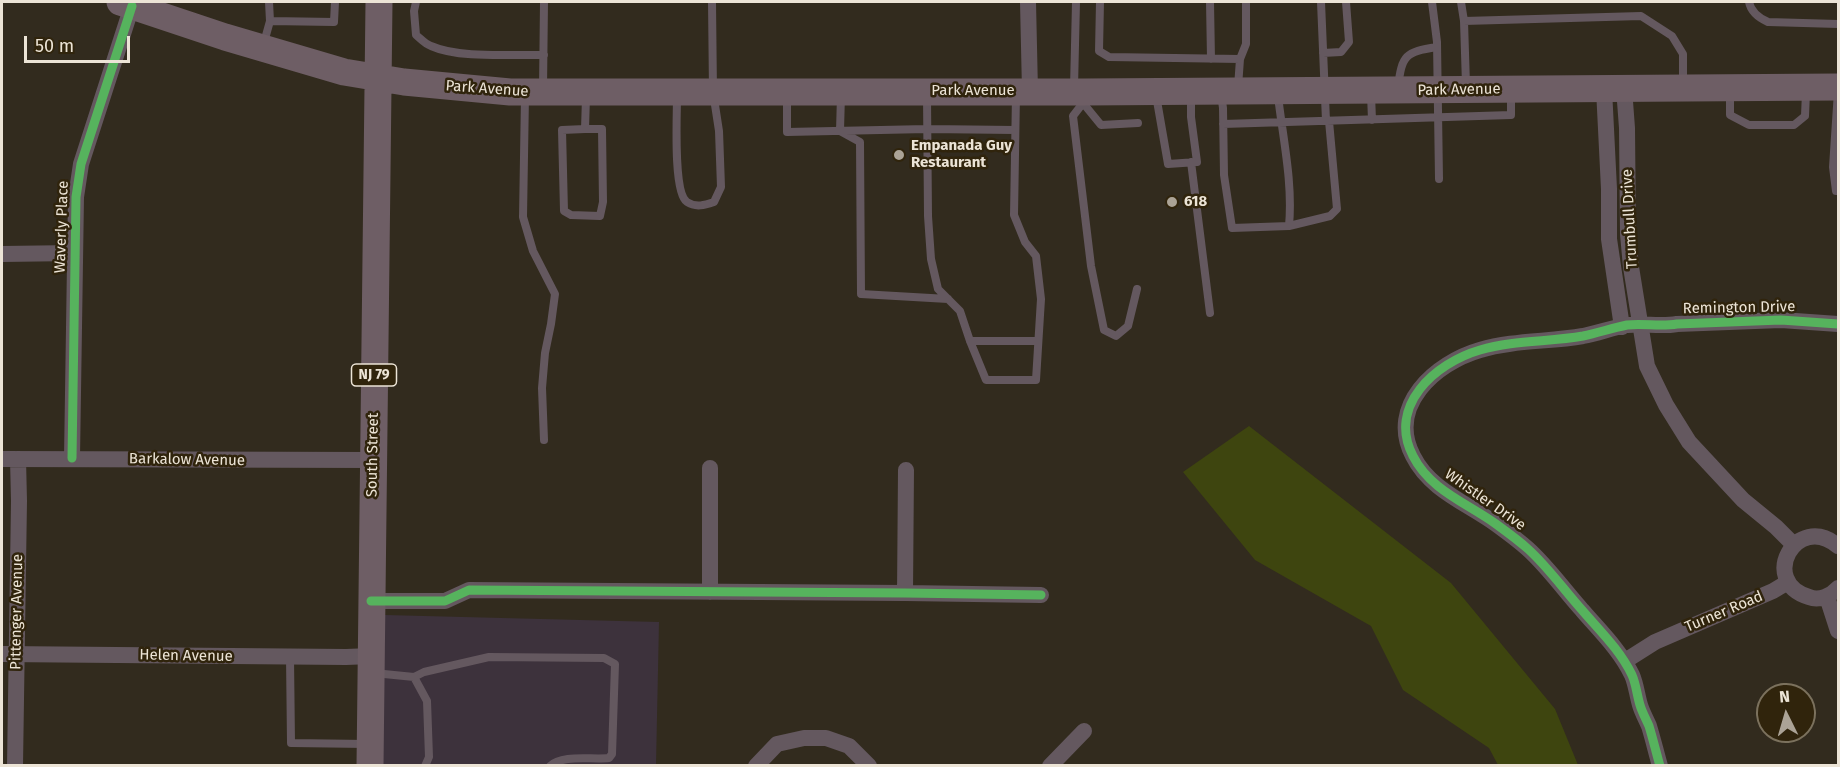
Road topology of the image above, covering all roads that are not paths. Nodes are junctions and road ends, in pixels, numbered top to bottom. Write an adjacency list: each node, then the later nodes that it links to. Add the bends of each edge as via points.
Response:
1 (269, 2): 18 (lane)
2 (335, 2): 18 (lane, via 334,22)
3 (379, 2): 27 (main road, South Street / NJ 79)
4 (416, 2): 24 (lane, via 416,34 428,45 466,53)
5 (544, 2): 24 (lane)
6 (712, 2): 47 (lane)
7 (1028, 2): 40 (street)
8 (1076, 2): 51 (lane)
9 (1100, 2): 25 (lane, via 1099,51 1109,57)
10 (1209, 2): 25 (lane)
11 (1246, 2): 26 (lane, via 1246,44)
12 (1321, 2): 23 (lane)
13 (1346, 2): 23 (lane, via 1349,42 1341,52)
14 (1432, 2): 21 (lane)
15 (1461, 2): 19 (lane)
16 (1749, 2): 20 (lane, via 1758,17 1768,22)
17 (126, 4): 22 (main road, Park Avenue); 67 (street, Waverly Place, via 81,164)
18 (270, 21): 22 (lane)
19 (1464, 21): 31 (lane, via 1641,16 1672,36 1683,54); 34 (lane)
20 (1839, 24)
21 (1437, 46): 33 (lane); 38 (lane, via 1407,55 1400,64)
22 (262, 49): 27 (main road, Park Avenue, via 344,72)
23 (1323, 53): 37 (lane)
24 (544, 54): 45 (lane)
25 (1211, 59): 26 (lane)
26 (1240, 59): 43 (lane)
27 (378, 77): 45 (main road, Park Avenue, via 452,88); 79 (main road, South Street / NJ 79)
28 (1806, 87): 29 (main road, Park Avenue); 32 (main road, Park Avenue); 32 (lane, via 1805,116 1794,125 1749,125 1730,115)
29 (1838, 87): 64 (lane, via 1833,167)
30 (1614, 88): 31 (main road, Park Avenue); 35 (main road, Park Avenue); 72 (street, Trumbull Drive, via 1627,128 1628,234); 73 (street, Trumbull Drive, via 1609,239)
31 (1683, 88): 32 (main road, Park Avenue)
32 (1730, 88)
33 (1437, 89): 34 (main road, Park Avenue); 38 (main road, Park Avenue); 52 (lane)
34 (1467, 89): 35 (main road, Park Avenue)
35 (1511, 89): 52 (lane, via 1511,115)
36 (1278, 90): 37 (main road, Park Avenue); 43 (main road, Park Avenue); 56 (lane)
37 (1324, 90): 44 (main road, Park Avenue); 54 (lane)
38 (1397, 90): 44 (main road, Park Avenue)
39 (927, 91): 40 (main road, Park Avenue); 49 (main road, Park Avenue); 59 (lane)
40 (1023, 91): 51 (main road, Park Avenue); 60 (lane)
41 (1155, 91): 42 (main road, Park Avenue); 51 (main road, Park Avenue); 62 (lane, via 1168,164)
42 (1191, 91): 43 (main road, Park Avenue); 62 (lane, via 1197,162)
43 (1229, 91): 57 (lane)
44 (1371, 91): 53 (lane)
45 (535, 92): 50 (main road, Park Avenue); 76 (lane, via 523,217 533,251 555,294 542,388)
46 (677, 92): 47 (main road, Park Avenue); 47 (lane, via 677,167 682,196 688,203 702,206 714,202 721,187); 50 (main road, Park Avenue)
47 (713, 92): 48 (main road, Park Avenue)
48 (787, 92): 49 (main road, Park Avenue); 61 (lane, via 787,132)
49 (841, 92): 61 (lane)
50 (586, 93): 58 (lane)
51 (1080, 96): 55 (lane, via 1101,125); 68 (lane, via 1073,116 1104,330 1116,336 1128,326)
52 (1437, 117): 53 (lane); 63 (lane)
53 (1372, 120): 54 (lane)
54 (1327, 121): 56 (lane); 65 (lane, via 1337,209 1330,216)
55 (1138, 123)
56 (1281, 123): 57 (lane); 65 (lane)
57 (1223, 124): 65 (lane, via 1224,175 1232,228)
58 (585, 129): 58 (lane, via 562,130 564,211 600,216 602,129)
59 (927, 129): 60 (lane); 61 (lane); 69 (lane, via 931,259 938,289)
60 (1015, 130): 75 (lane, via 1014,215 1025,242 1036,256 1041,299)
61 (840, 131): 69 (lane, via 860,142 861,294)
62 (1191, 162): 70 (lane)
63 (1439, 179)
64 (1839, 191)
65 (1289, 226)
66 (2, 254): 67 (street)
67 (75, 254): 77 (street, Waverly Place)
68 (1137, 289)
69 (948, 299): 74 (lane, via 960,311)
70 (1210, 313)
71 (1839, 324): 72 (street, Remington Drive, via 1781,320)
72 (1641, 325): 73 (street, Whistler Drive); 82 (street, Trumbull Drive, via 1647,366 1689,442 1743,500)
73 (1622, 327): 93 (street, Whistler Drive, via 1470,353 1428,379 1412,400 1406,430 1414,459 1430,480 1529,550)
74 (970, 341): 75 (lane); 75 (lane, via 986,380 1036,380)
75 (1038, 341)
76 (544, 440)
77 (72, 458): 78 (street, Barkalow Avenue); 79 (street, Barkalow Avenue)
78 (10, 459): 91 (street, Pittenger Avenue, via 19,501)
79 (373, 460): 89 (main road, South Street / NJ 79)
80 (710, 468): 85 (street)
81 (906, 470): 86 (street)
82 (1794, 545): 83 (street, via 1808,537 1824,537); 84 (street, via 1786,556)
83 (1839, 546)
84 (1788, 582): 87 (street, via 1798,593 1812,599); 93 (street, Turner Road, via 1655,642)
85 (710, 592): 86 (street); 89 (street, via 469,590 445,601)
86 (905, 593): 88 (street)
87 (1833, 593): 90 (street)
88 (1041, 596)
89 (371, 601): 94 (main road, South Street / NJ 79)
90 (1839, 631)
91 (9, 654): 92 (street, Helen Avenue); 98 (street, Pittenger Avenue)
92 (290, 657): 94 (street, Helen Avenue); 97 (lane, via 291,743)
93 (1624, 661): 104 (street, Whistler Drive, via 1633,677)
94 (370, 665): 95 (lane); 97 (main road, South Street / NJ 79)
95 (414, 677): 99 (lane, via 427,701 429,757); 100 (lane, via 489,657 604,658 615,664 612,754 609,758 563,759)
96 (1084, 731): 103 (street)
97 (369, 755)
98 (15, 765)
99 (425, 765)
100 (550, 765)
101 (756, 765): 102 (street, via 777,744 804,738 826,738 849,746)
102 (869, 765)
103 (1050, 765)
104 (1660, 765)

